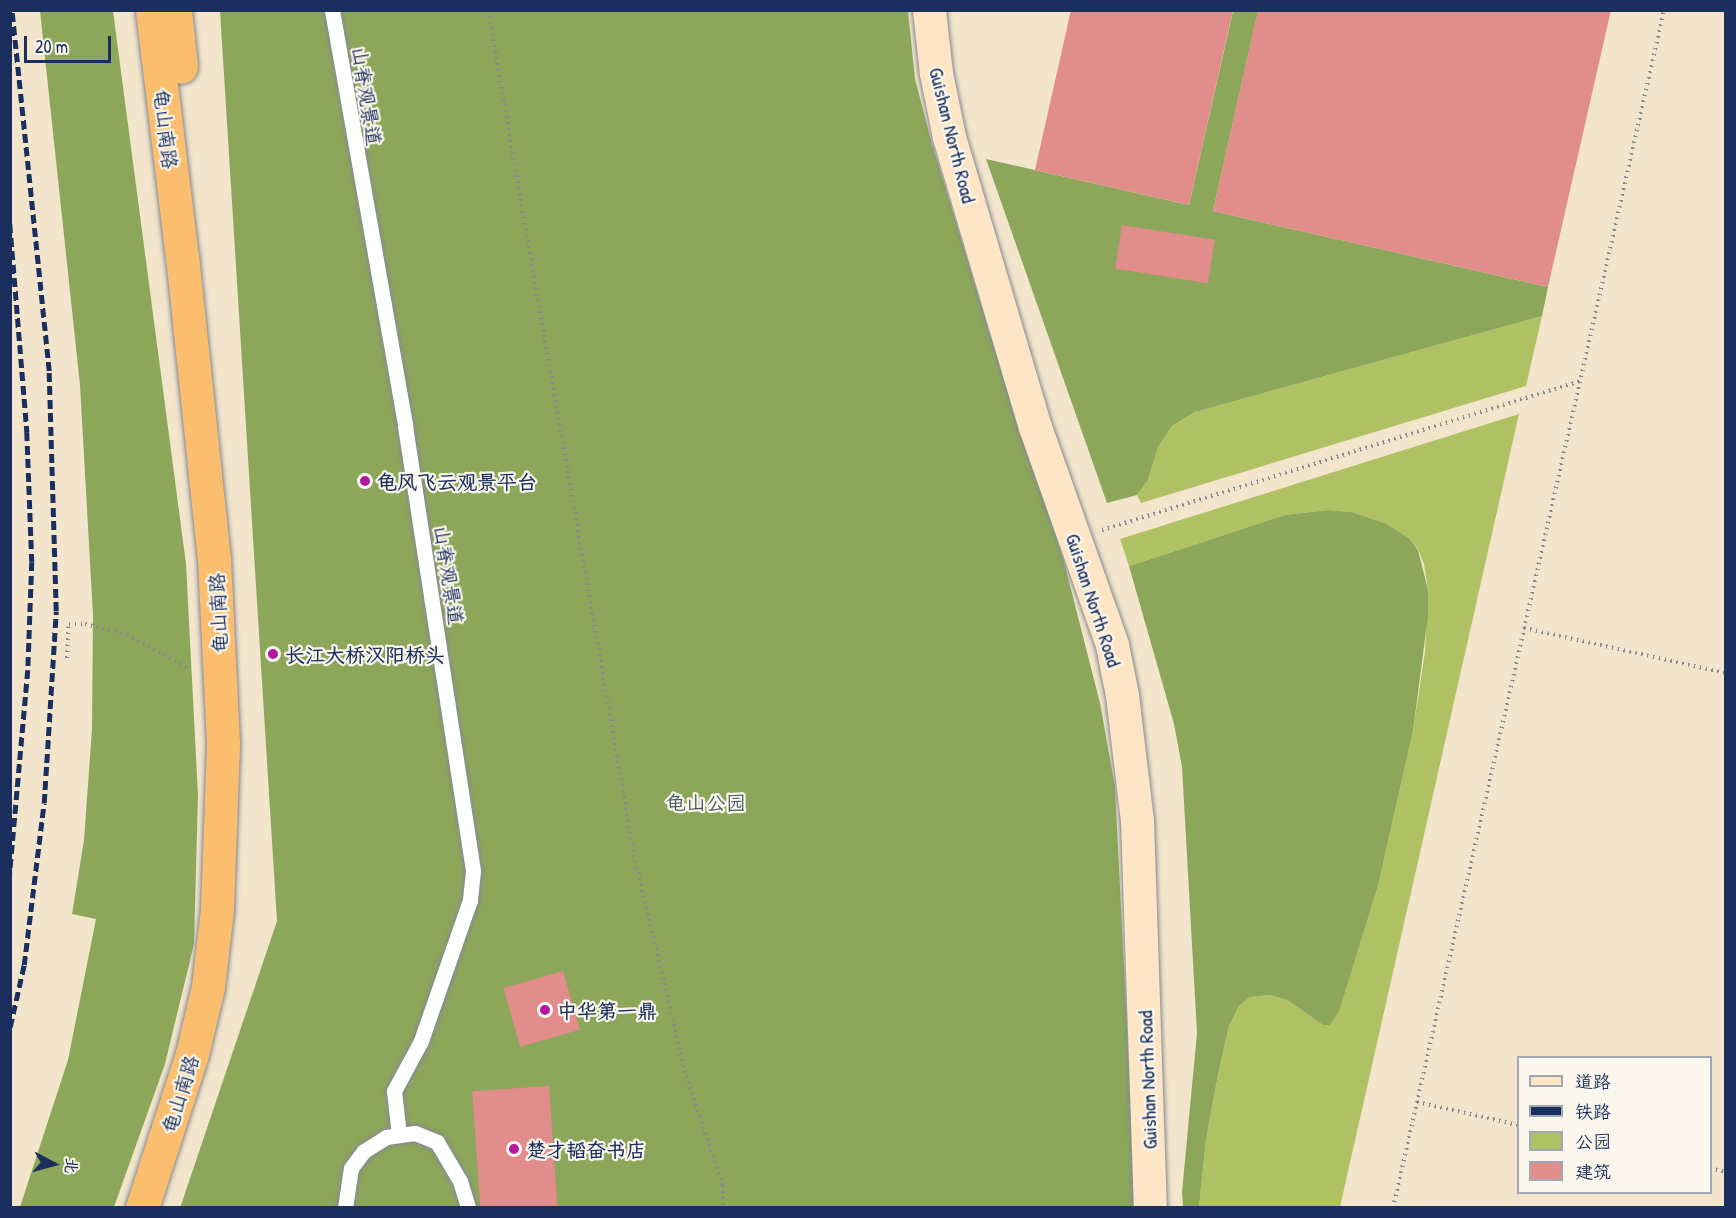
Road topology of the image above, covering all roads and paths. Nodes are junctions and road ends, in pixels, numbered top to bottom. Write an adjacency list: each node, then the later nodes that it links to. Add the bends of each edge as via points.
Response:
1 (152, 10): 12 (highway, 龟山南路, via 214,560)
2 (175, 10): 17 (highway, 龟山南路, via 234,583 243,742 240,870 231,972 217,1044)
3 (332, 10): 15 (lane, 山脊观景道, via 405,426 473,871 470,900 422,1041 394,1091)
4 (488, 10): 20 (path, via 633,855 686,1076 723,1185)
5 (929, 10): 8 (street, Guishan North Road, via 949,137 1035,428)
6 (1664, 10): 7 (path)
7 (1580, 381): 8 (path); 9 (path)
8 (1074, 539): 21 (street, Guishan North Road, via 1112,645 1131,765 1142,910)
9 (1524, 628): 11 (path); 13 (path)
10 (67, 658): 12 (path, via 69,624 127,635 200,674)
11 (1725, 673)
12 (222, 707): 16 (highway, 龟山南路, via 222,830 208,987 192,1054)
13 (1417, 1102): 14 (path); 22 (path)
14 (1517, 1125)
15 (399, 1135): 18 (lane, via 386,1137 364,1151 351,1168); 19 (lane, via 415,1133 437,1142 460,1182)
16 (142, 1208)
17 (163, 1208)
18 (345, 1208)
19 (468, 1208)
20 (723, 1208)
21 (1150, 1208)
22 (1393, 1208)

